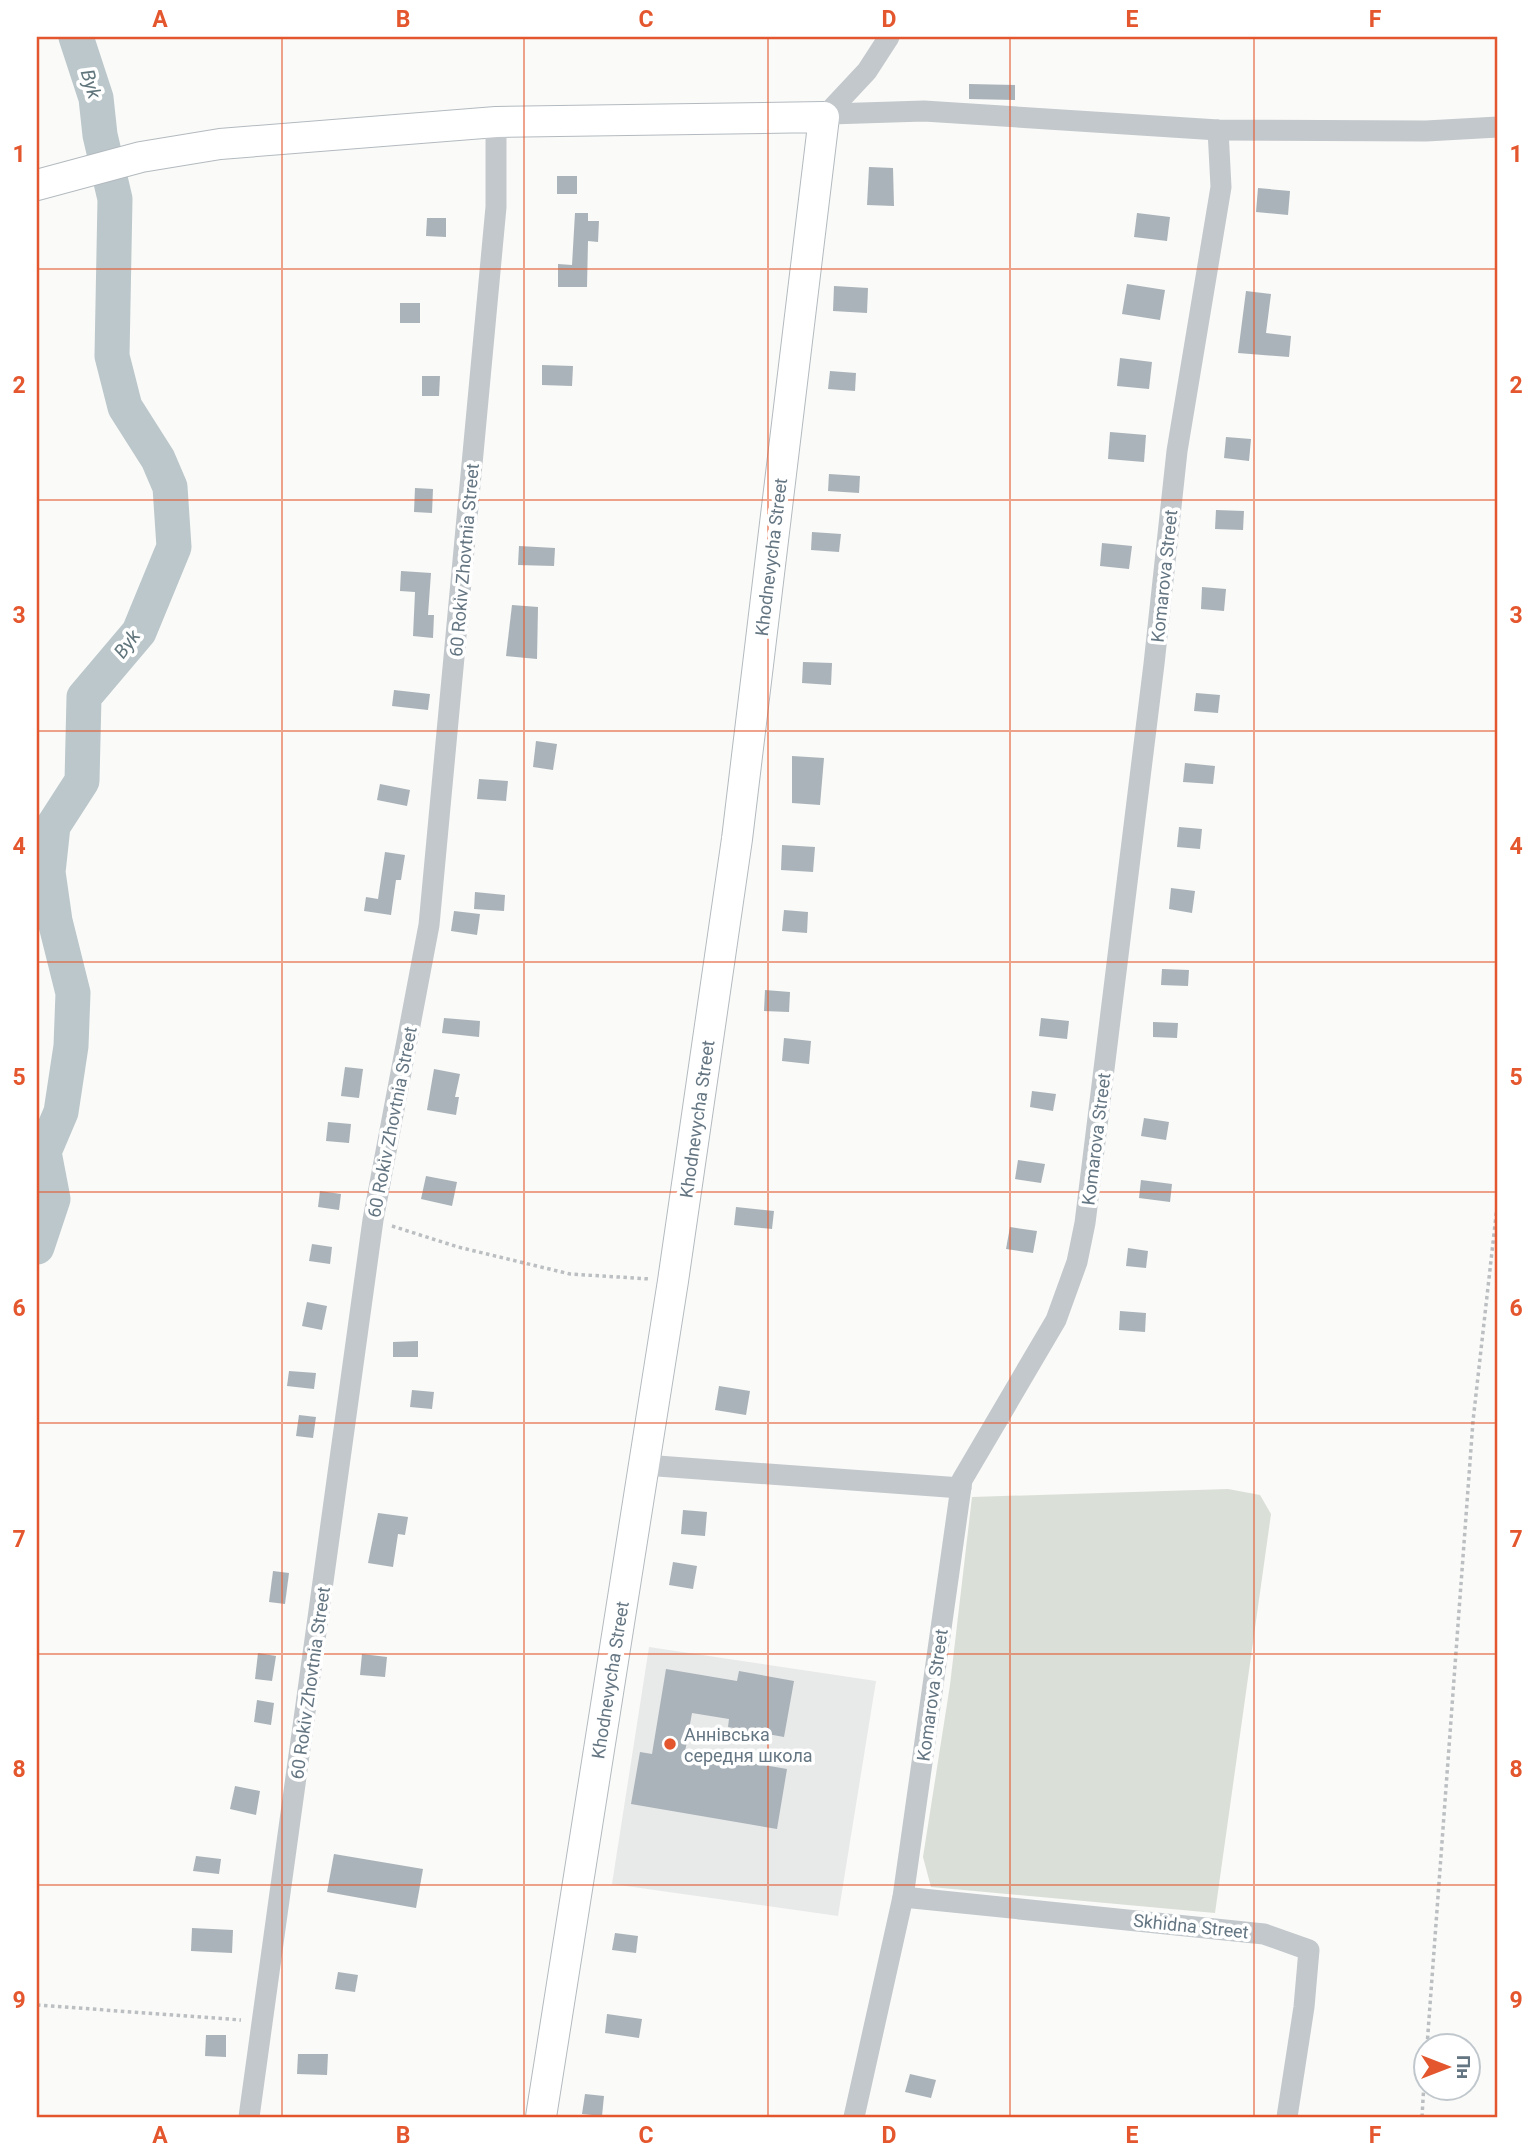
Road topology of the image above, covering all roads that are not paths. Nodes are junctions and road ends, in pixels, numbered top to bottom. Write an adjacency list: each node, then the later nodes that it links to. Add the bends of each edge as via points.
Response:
1 (889, 37): 2 (street)
2 (827, 116): 3 (main road); 5 (street, via 924,111); 7 (main road, Khodnevycha Street, via 737,839)
3 (496, 122): 6 (main road, via 220,144 141,157); 10 (street, 60 Rokiv Zhovtnia Street, via 496,207 429,925 373,1220)
4 (1498, 127): 5 (street)
5 (1219, 130): 8 (street, Komarova Street, via 1221,187 1177,451 1085,1223 1077,1262 1056,1320)
6 (46, 181)
7 (644, 1465): 8 (street); 11 (main road, Khodnevycha Street)
8 (961, 1488): 9 (street, Komarova Street)
9 (903, 1897): 12 (street, Komarova Street); 13 (street, Skhidna Street, via 1264,1934 1309,1950)
10 (249, 2117)
11 (541, 2117)
12 (855, 2117)
13 (1287, 2117)

